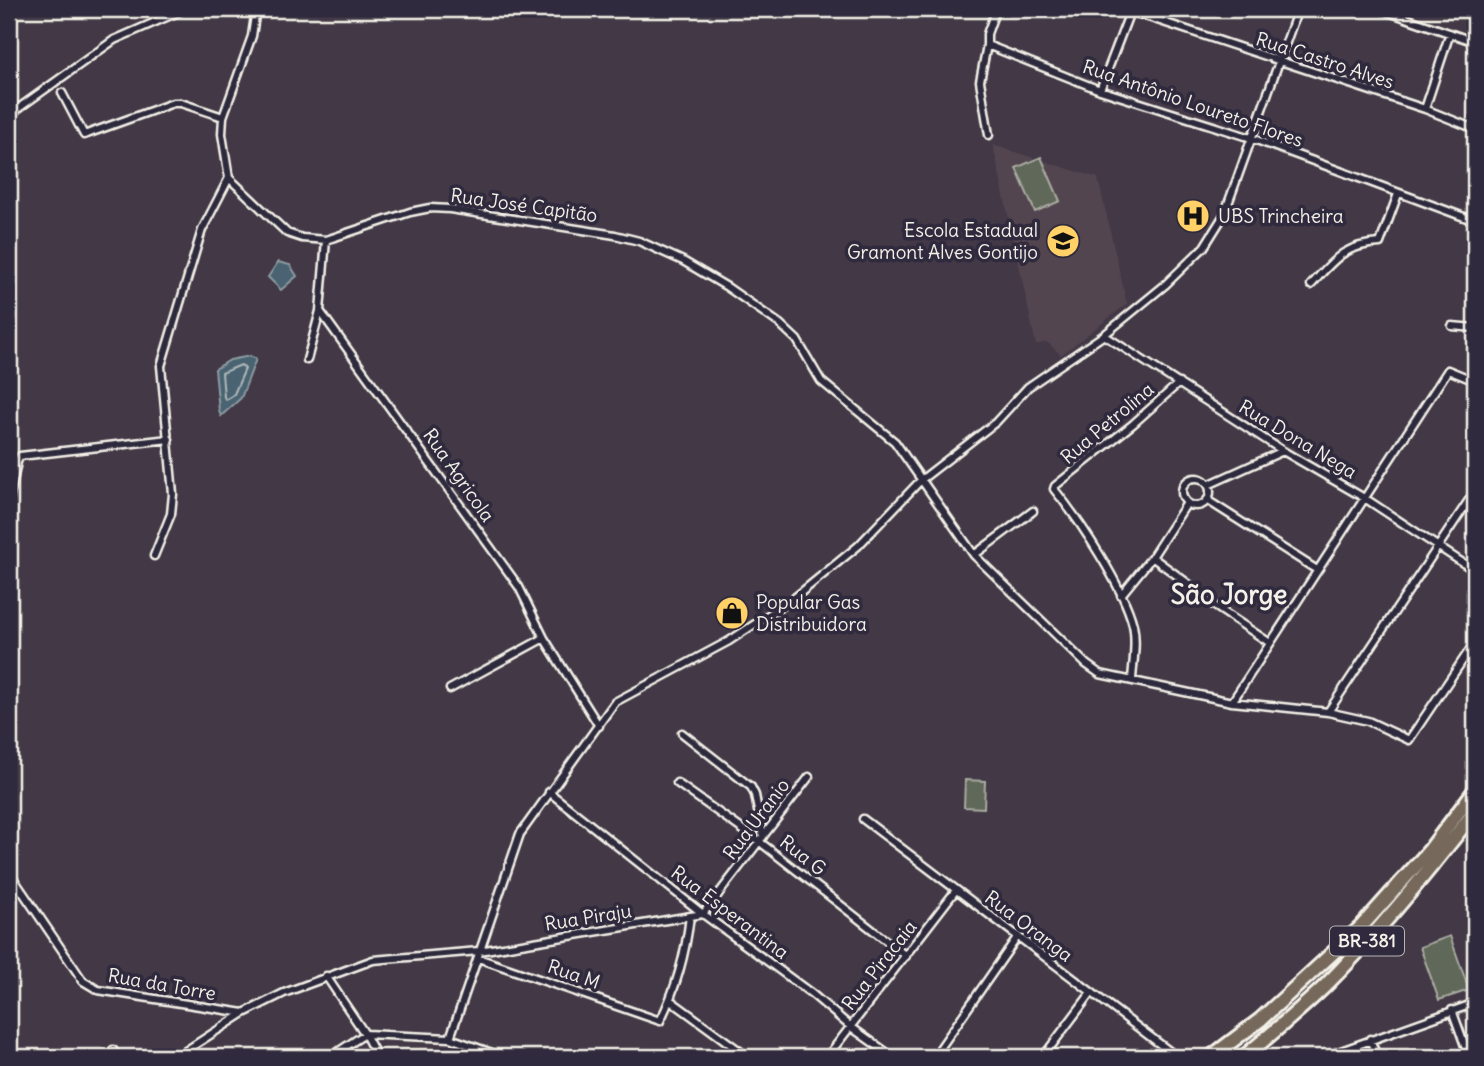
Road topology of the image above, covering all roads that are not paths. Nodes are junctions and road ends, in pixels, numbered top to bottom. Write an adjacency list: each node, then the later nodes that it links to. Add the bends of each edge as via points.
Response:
1 (185, 9): 14 (street, via 114,40)
2 (256, 9): 15 (street, via 252,36)
3 (996, 9): 9 (street)
4 (1128, 9): 10 (street, Rua Castro Alves); 11 (street)
5 (1298, 9): 10 (street)
6 (1380, 9): 7 (street)
7 (1450, 33): 8 (street); 13 (street)
8 (1475, 42)
9 (987, 45): 11 (street, Rua Antônio Loureto Flores); 17 (street, via 980,82)
10 (1279, 62): 13 (street, Rua Castro Alves); 18 (street)
11 (1100, 90): 18 (street, Rua Antônio Loureto Flores)
12 (62, 93): 15 (street, via 84,135 173,103)
13 (1425, 109): 16 (street, Rua Castro Alves)
14 (9, 115)
15 (223, 117): 19 (street)
16 (1475, 129)
17 (989, 135)
18 (1251, 138): 20 (street, Rua Antônio Loureto Flores); 27 (street, via 1224,215 1204,247)
19 (229, 178): 22 (street, Rua José Capitão, via 287,233); 31 (street, via 202,230 161,366)
20 (1398, 194): 21 (street, Rua Antônio Loureto Flores); 23 (street, via 1380,243 1348,249)
21 (1475, 221)
22 (326, 240): 24 (street); 33 (street, Rua José Capitão, via 430,208 639,241 694,267 780,324 797,340 821,381 895,442)
23 (1311, 285)
24 (320, 311): 28 (street); 50 (street, Rua Agricola, via 519,587)
25 (1452, 326): 26 (street)
26 (1475, 328)
27 (1104, 335): 30 (street, Rua Dona Nega); 33 (street, via 1028,387 996,422)
28 (307, 360)
29 (1475, 381): 36 (street, via 1448,370)
30 (1179, 383): 32 (street, Rua Dona Nega); 48 (street, Rua Petrolina, via 1055,486)
31 (169, 439): 38 (street, via 20,456); 43 (street, via 171,514)
32 (1283, 451): 34 (street); 36 (street, Rua Dona Nega)
33 (921, 481): 42 (street, Rua José Capitão); 57 (street, via 841,562 793,599 730,641 615,702)
34 (1208, 485): 37 (street); 39 (street, via 1197,478 1185,482 1182,491)
35 (1475, 491): 41 (street)
36 (1366, 499): 41 (street, Rua Dona Nega); 45 (street)
37 (1208, 500): 39 (street, via 1196,506); 45 (street)
38 (9, 502)
39 (1187, 503): 44 (street)
40 (1033, 511): 42 (street)
41 (1438, 546): 46 (street, Rua Dona Nega); 56 (street)
42 (974, 555): 53 (street, Rua José Capitão, via 1086,664 1100,674)
43 (154, 556)
44 (1152, 557): 47 (street); 48 (street)
45 (1317, 570): 52 (street)
46 (1475, 571)
47 (1190, 585)
48 (1121, 595): 53 (street, via 1134,627)
49 (1207, 601): 52 (street)
50 (544, 638): 54 (street); 57 (street, Rua Agricola)
51 (1475, 642): 56 (street, Rua José Capitão, via 1409,740 1368,721)
52 (1270, 643): 55 (street)
53 (1132, 680): 55 (street, Rua José Capitão)
54 (450, 689)
55 (1232, 702): 56 (street, Rua José Capitão)
56 (1328, 712)
57 (598, 726): 62 (street)
58 (682, 733): 66 (street, via 751,787)
59 (809, 777): 66 (street, Rua Uranio)
60 (677, 783): 66 (street, Rua G)
61 (1475, 790): 97 (highway, BR-381, via 1429,851 1361,927 1260,1020)
62 (549, 792): 70 (street, Rua Esperantina); 73 (street, via 520,834)
63 (1475, 811): 68 (highway, BR-381)
64 (863, 819): 69 (street, Rua Oranga)
65 (1475, 823): 68 (highway, via 1440,866)
66 (762, 839): 70 (street, Rua Uranio); 74 (street, Rua G)
67 (9, 872): 80 (street, Rua da Torre, via 83,981 98,990)
68 (1426, 875): 98 (highway, BR-381, via 1323,987)
69 (956, 890): 72 (street, Rua Oranga); 74 (street, Rua Piracaia)
70 (703, 914): 71 (street, Rua Piraju); 81 (street, Rua Esperantina)
71 (690, 916): 73 (street, Rua Piraju); 77 (street)
72 (1018, 936): 76 (street, Rua Oranga); 94 (street)
73 (479, 954): 75 (street, Rua Piraju, via 373,960); 77 (street, Rua M, via 660,1021); 83 (street)
74 (906, 956): 81 (street, Rua Piracaia)
75 (326, 976): 80 (street, Rua Piraju); 82 (street)
76 (1091, 993): 95 (street); 96 (street, Rua Oranga)
77 (670, 1000): 91 (street)
78 (1475, 1003): 79 (street)
79 (1452, 1010): 84 (street); 101 (street)
80 (244, 1013): 87 (street, Rua Piraju)
81 (851, 1027): 92 (street, Rua Piracaia); 93 (street, Rua Esperantina)
82 (365, 1034): 83 (street); 88 (street); 89 (street)
83 (450, 1038): 90 (street)
84 (1370, 1039): 99 (street); 100 (street)
85 (114, 1050): 86 (street)
86 (118, 1057)
87 (176, 1057)
88 (330, 1057)
89 (377, 1057)
90 (503, 1057)
91 (748, 1057)
92 (827, 1057)
93 (892, 1057)
94 (934, 1057)
95 (1043, 1057)
96 (1177, 1057)
97 (1209, 1057)
98 (1244, 1057)
99 (1324, 1057)
100 (1377, 1057)
101 (1469, 1057)

